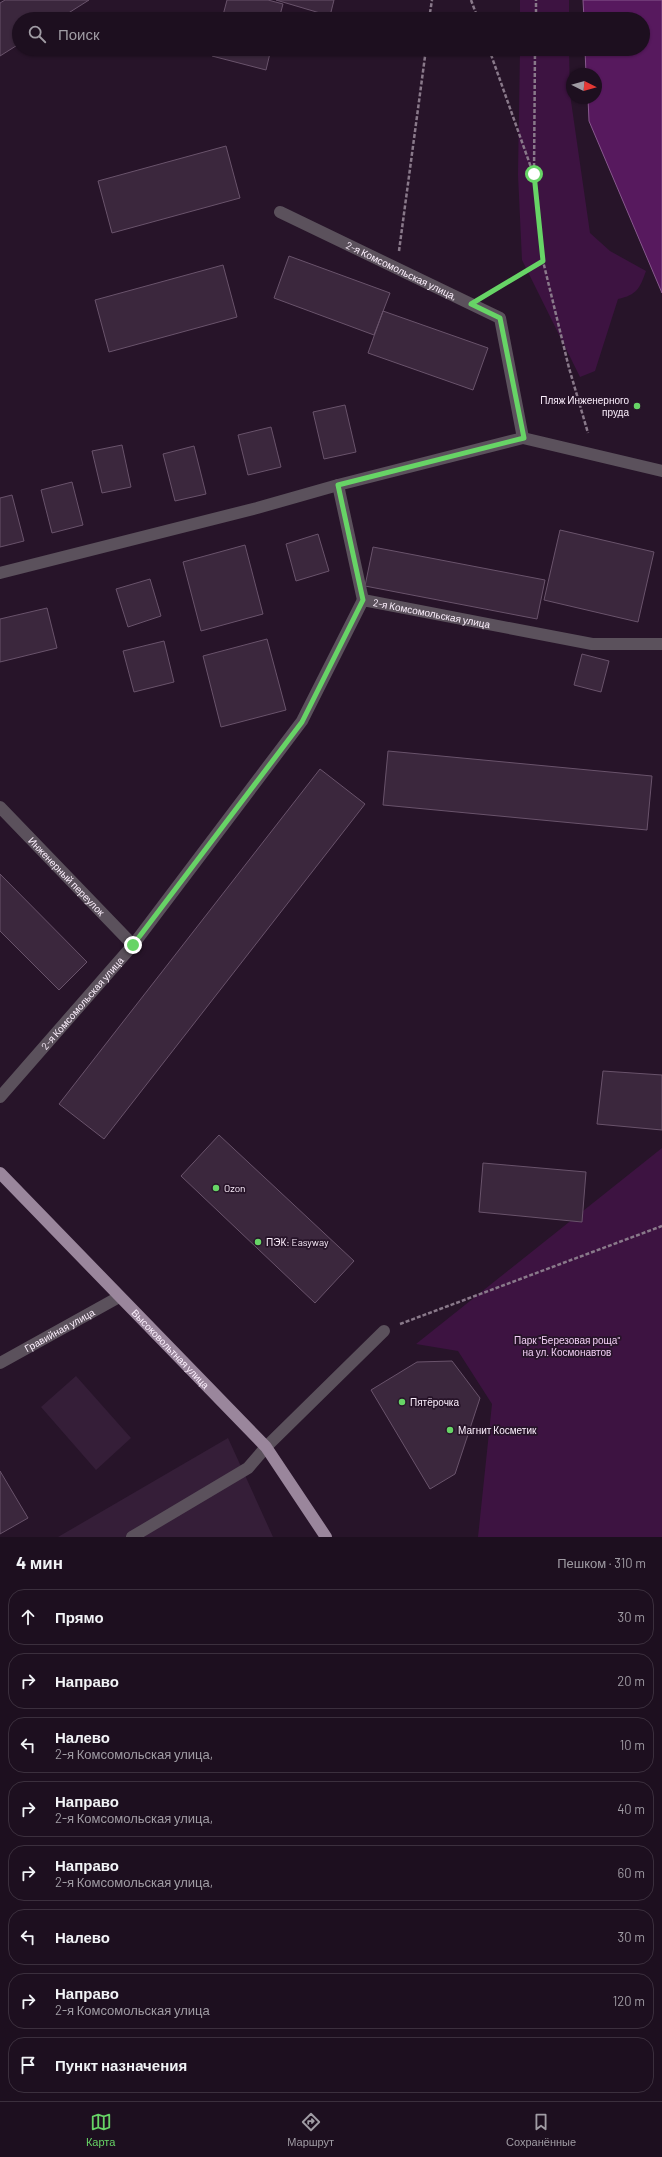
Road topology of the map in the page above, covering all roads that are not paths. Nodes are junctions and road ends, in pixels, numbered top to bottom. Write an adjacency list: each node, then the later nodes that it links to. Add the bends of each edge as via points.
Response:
1 (280, 212): 2 (street, 2-я Комсомольская улица,, via 500,318)
2 (524, 438): 3 (street); 4 (street)
3 (662, 471)
4 (338, 485): 5 (street); 6 (street)
5 (0, 573)
6 (363, 600): 7 (street, 2-я Комсомольская улица, via 592,644); 9 (street, 2-я Комсомольская улица, via 302,722)
7 (662, 644)
8 (0, 807): 9 (street, Инженерный переулок)
9 (133, 945): 10 (street, 2-я Комсомольская улица)
10 (0, 1097)
11 (0, 1173): 12 (main road, Высоковольтная улица)
12 (118, 1297): 14 (street, Гравийная улица); 15 (main road, Высоковольтная улица)
13 (384, 1331): 15 (street)
14 (0, 1363)
15 (266, 1447): 16 (street, via 248,1468); 17 (main road, Высоковольтная улица)
16 (132, 1537)
17 (326, 1537)

